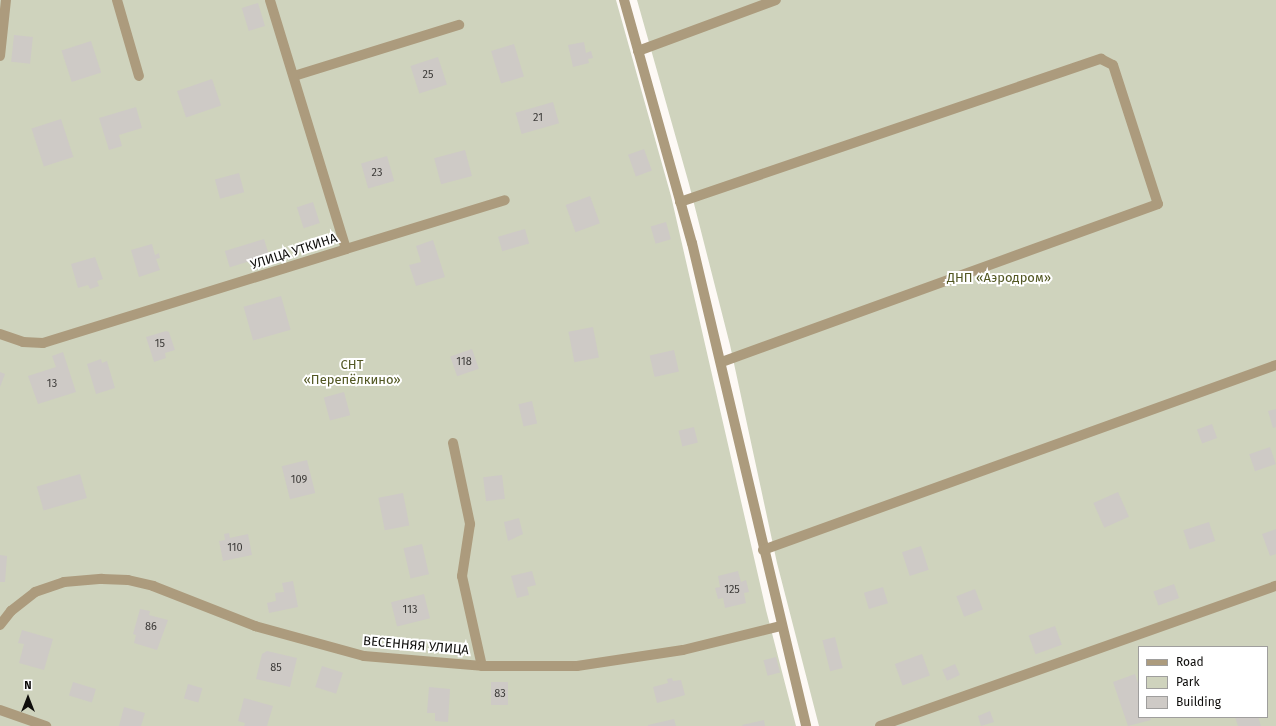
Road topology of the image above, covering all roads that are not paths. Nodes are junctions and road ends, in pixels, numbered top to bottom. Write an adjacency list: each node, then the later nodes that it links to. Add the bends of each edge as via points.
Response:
1 (6, 0): 8 (street)
2 (117, 0): 9 (street)
3 (270, 0): 10 (street, УЛИЦА УТКИНА)
4 (624, 0): 7 (street)
5 (776, 0): 7 (street)
6 (459, 25): 10 (street)
7 (638, 51): 12 (street)
8 (0, 56)
9 (139, 76)
10 (294, 76): 13 (street, УЛИЦА УТКИНА)
11 (505, 200): 13 (street)
12 (680, 202): 15 (street); 15 (street, via 1101,59 1113,65 1158,204)
13 (346, 249): 14 (street, УЛИЦА УТКИНА, via 43,343 23,342)
14 (0, 334)
15 (722, 362): 18 (street)
16 (1276, 365): 18 (street)
17 (453, 443): 22 (street, via 470,524 462,576)
18 (763, 550): 21 (street)
19 (1276, 586): 26 (street)
20 (0, 625): 22 (street, ВЕСЕННЯЯ УЛИЦА, via 11,611 35,592 64,582 128,580 153,586 255,626 364,656)
21 (781, 626): 22 (street, ВЕСЕННЯЯ УЛИЦА, via 683,650 577,666); 25 (street)
22 (482, 666)
23 (0, 710): 24 (street)
24 (46, 726)
25 (806, 726)
26 (880, 726)

